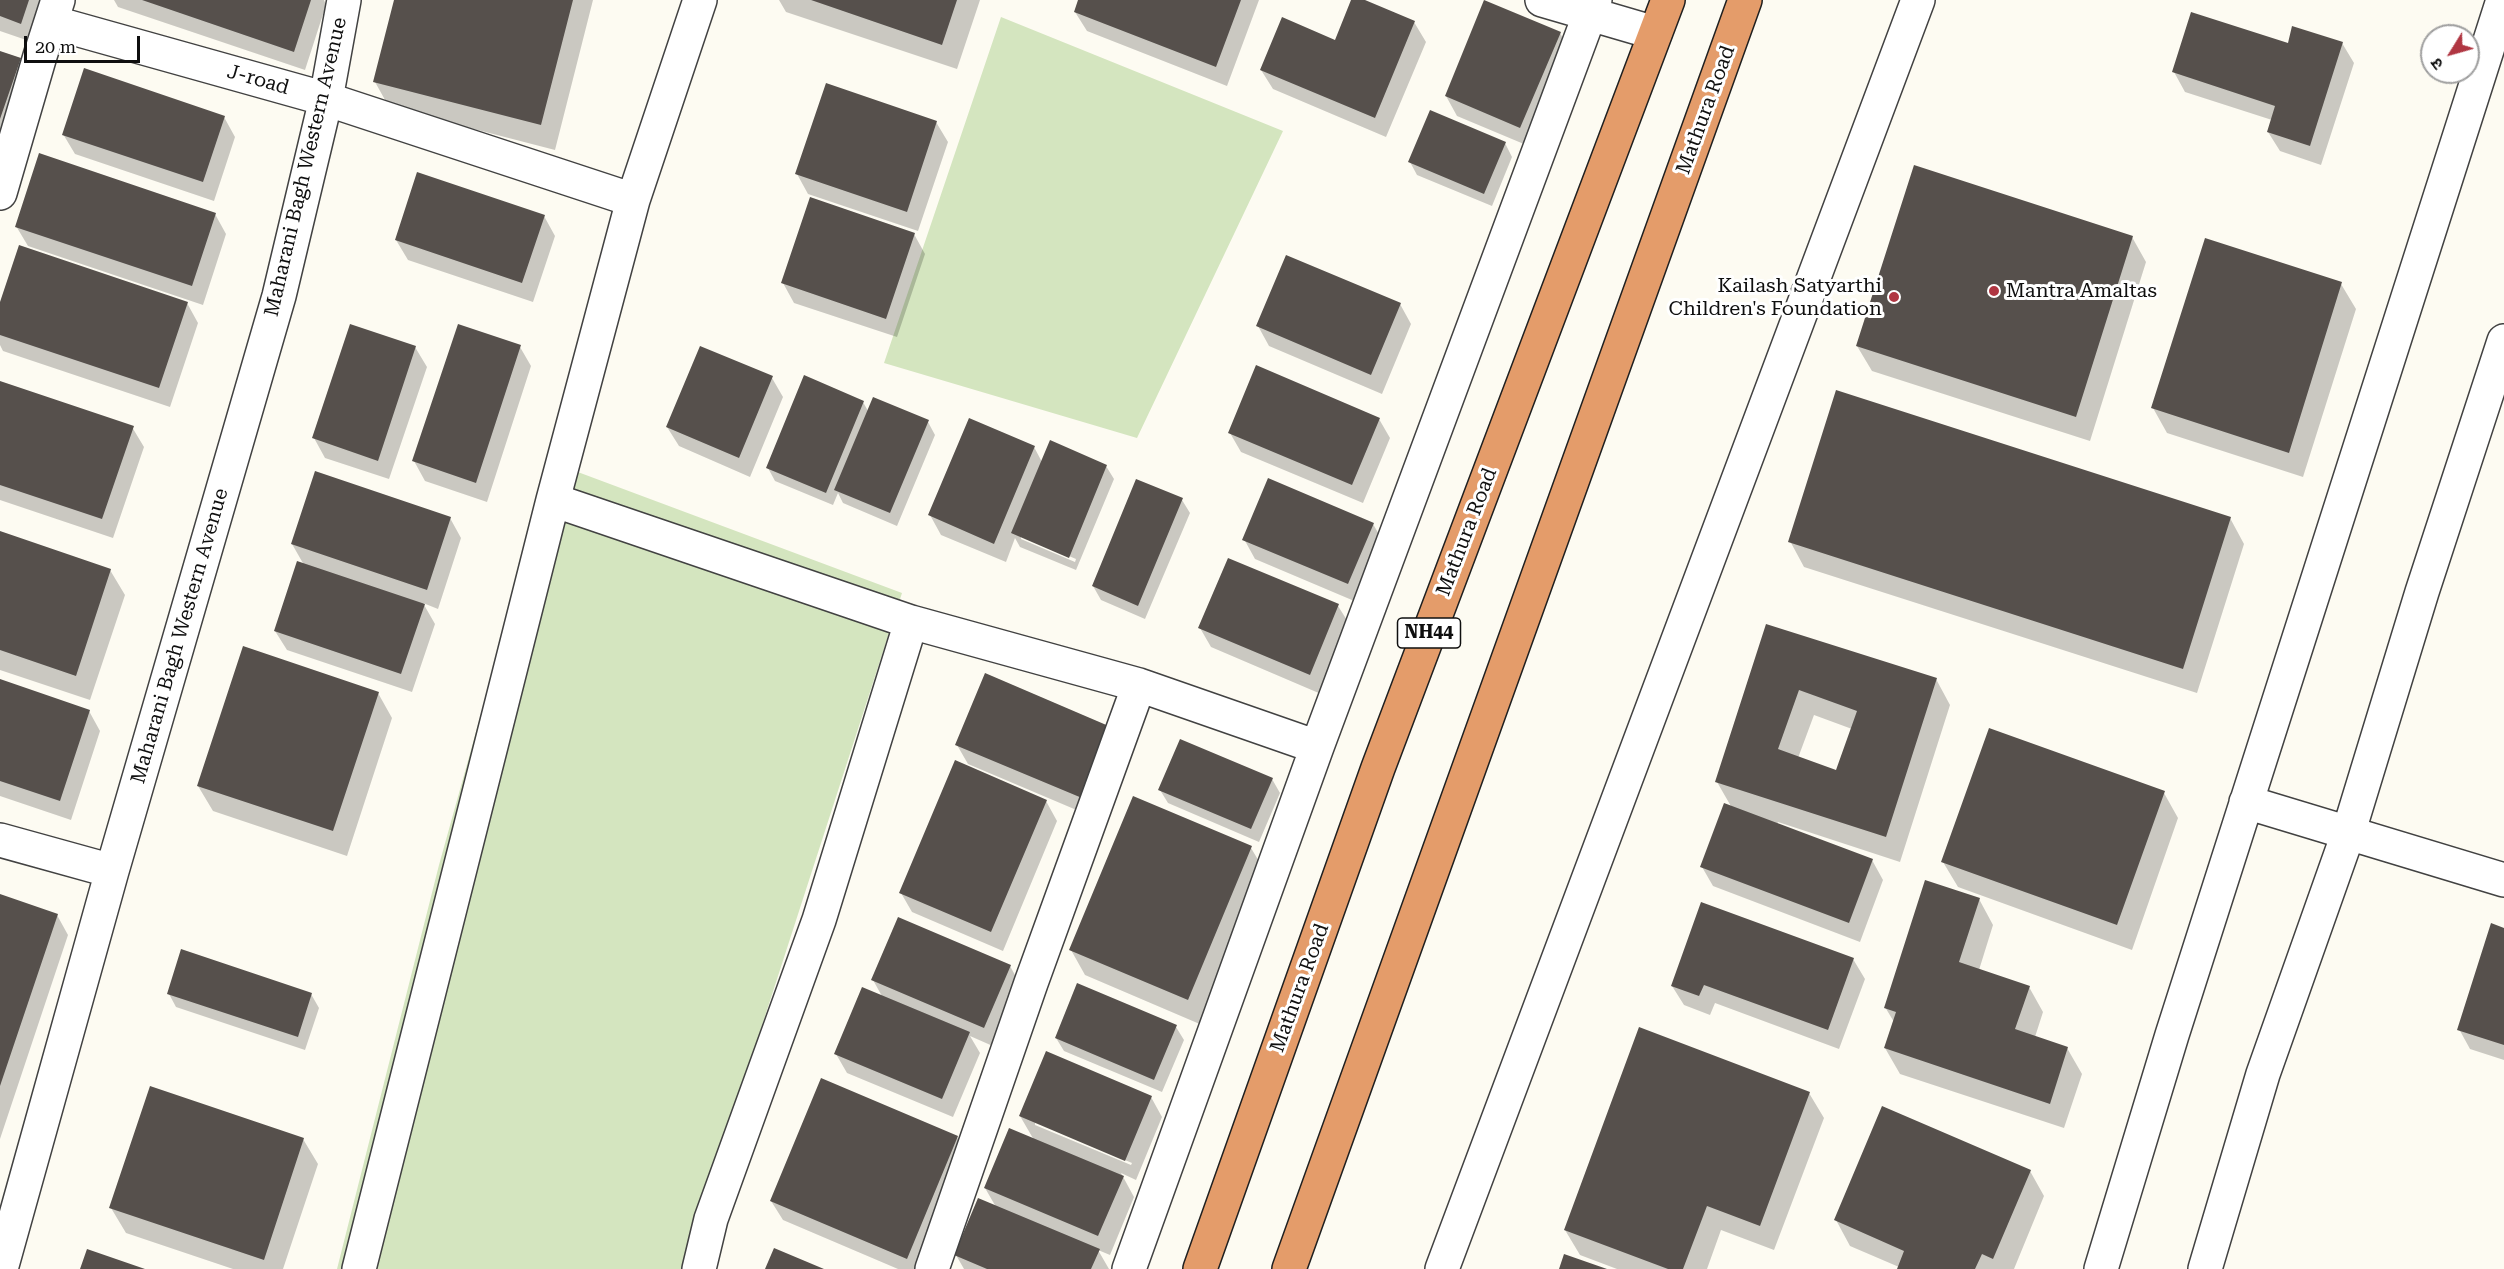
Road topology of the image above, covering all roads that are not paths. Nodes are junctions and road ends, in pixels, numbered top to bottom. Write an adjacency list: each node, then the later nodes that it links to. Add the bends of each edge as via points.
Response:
1 (344, 0): 11 (street, Maharani Bagh Western Avenue)
2 (700, 0): 13 (street)
3 (1542, 0): 8 (street)
4 (1668, 0): 10 (highway, Mathura Road / NH44)
5 (1745, 0): 31 (highway, Mathura Road)
6 (1917, 0): 32 (street)
7 (2503, 0): 19 (street)
8 (1592, 7): 10 (street); 18 (street)
9 (55, 11): 11 (street, J-road); 12 (street)
10 (1655, 33): 30 (highway, Mathura Road / NH44, via 1378,768)
11 (326, 99): 13 (street, J-road); 22 (street, Maharani Bagh Western Avenue, via 279,296)
12 (0, 193)
13 (633, 200): 15 (street)
14 (2504, 341): 20 (street)
15 (553, 500): 16 (street); 26 (street)
16 (911, 622): 17 (street); 27 (street, via 819,920 711,1219)
17 (1138, 685): 18 (street); 28 (street)
18 (1317, 747): 29 (street)
19 (2246, 802): 20 (street); 33 (street)
20 (2348, 834): 23 (street); 34 (street, via 2264,1074)
21 (0, 840): 22 (street)
22 (112, 871): 24 (street, Maharani Bagh Western Avenue)
23 (2504, 880)
24 (8, 1213): 25 (street, Maharani Bagh Western Avenue)
25 (1, 1269)
26 (358, 1269)
27 (699, 1269)
28 (932, 1269)
29 (1128, 1269)
30 (1200, 1269)
31 (1289, 1269)
32 (1442, 1269)
33 (2101, 1269)
34 (2205, 1269)

